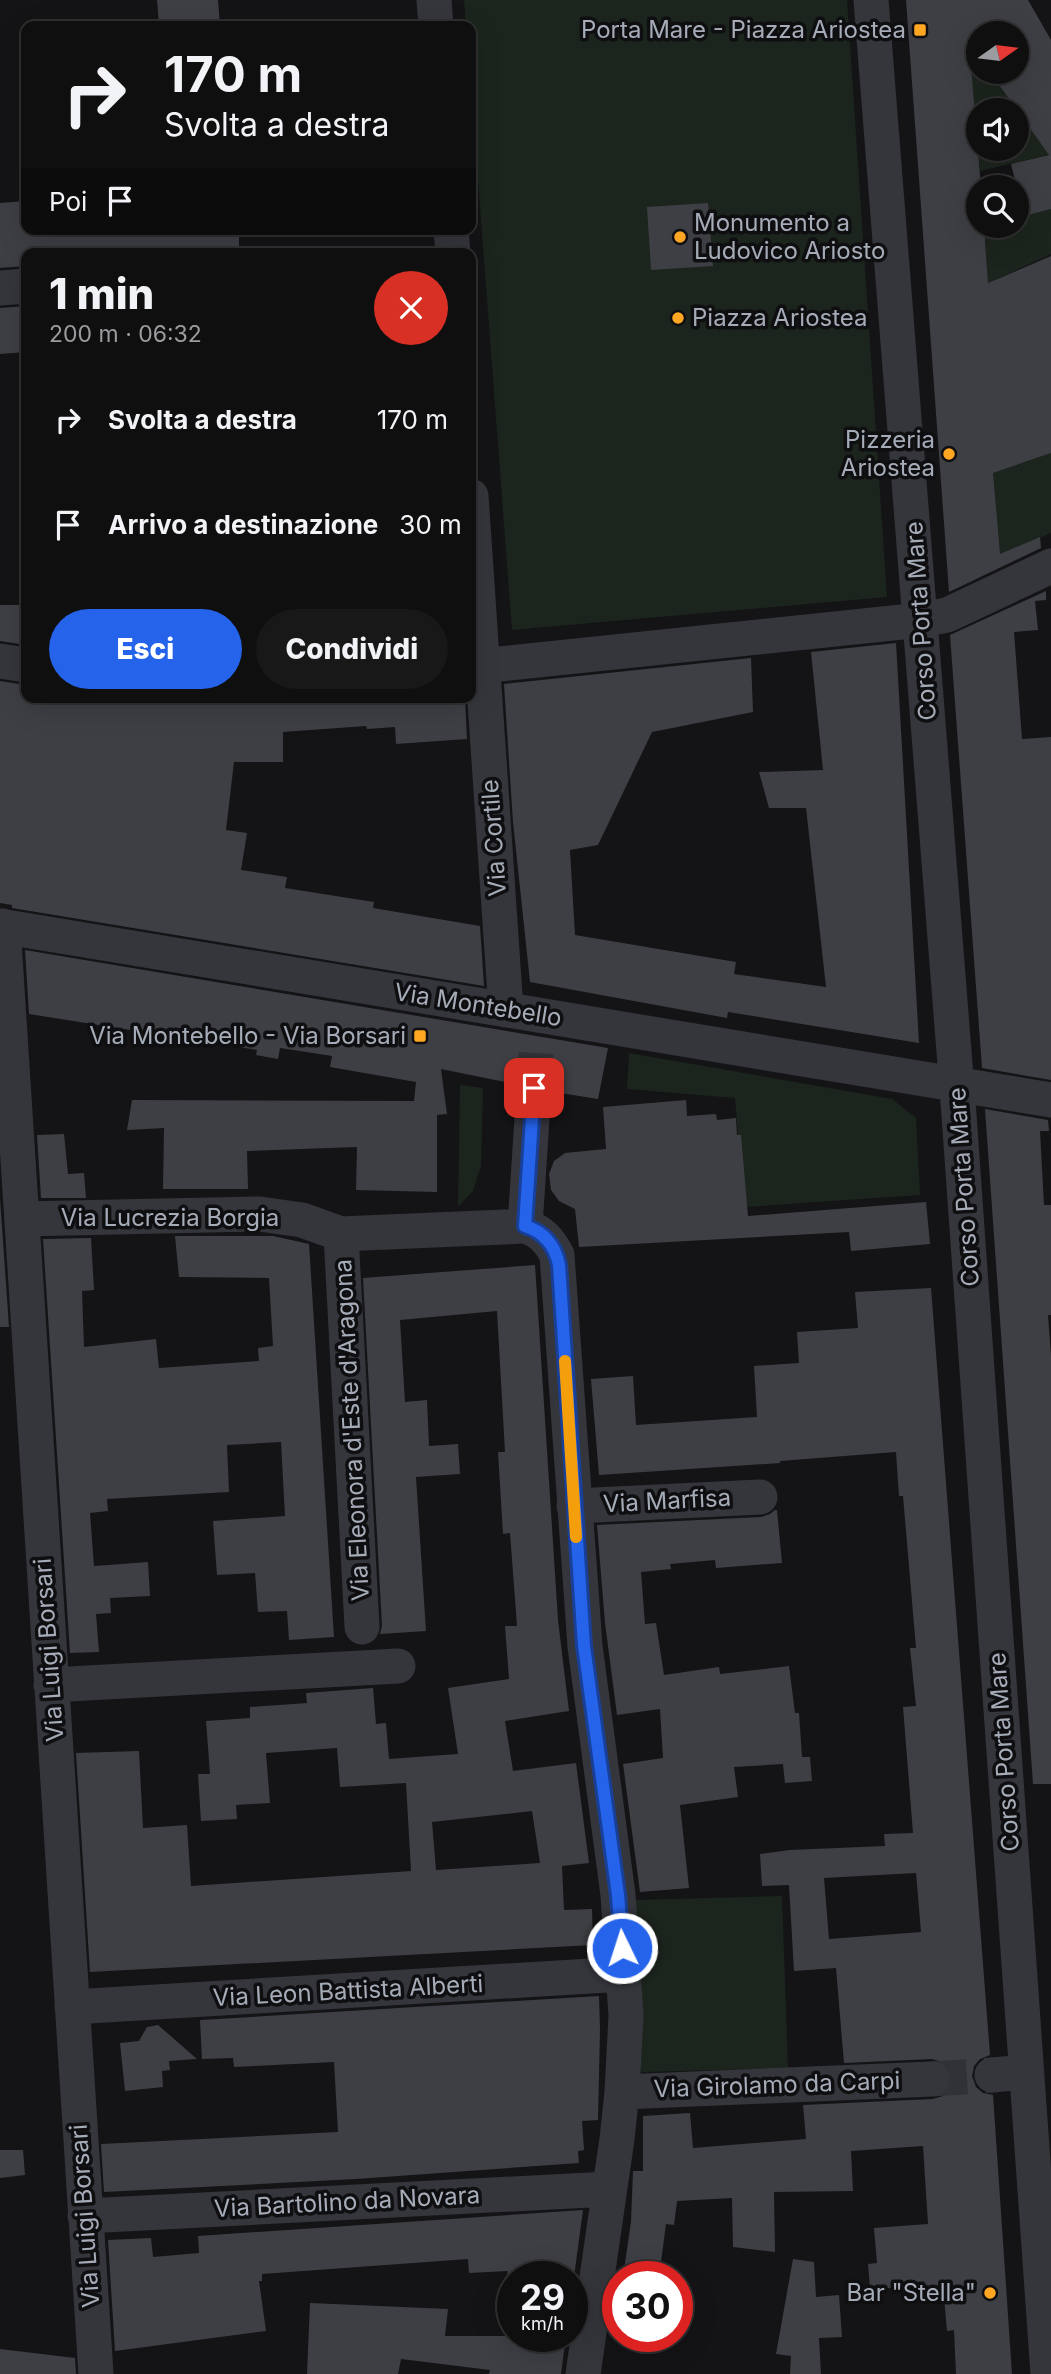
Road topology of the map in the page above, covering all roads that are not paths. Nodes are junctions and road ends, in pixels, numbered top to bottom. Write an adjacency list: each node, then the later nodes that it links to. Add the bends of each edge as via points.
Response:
1 (434, 0): 3 (street)
2 (871, 0): 7 (street, Corso Porta Mare)
3 (436, 21)
4 (21, 286): 5 (street)
5 (0, 288)
6 (1051, 566): 7 (street, via 947,615)
7 (921, 620): 11 (street); 14 (street, Corso Porta Mare)
8 (476, 638): 11 (street)
9 (0, 661): 10 (street)
10 (21, 664)
11 (477, 667): 13 (street, Via Cortile)
12 (1, 926): 13 (street, Via Montebello); 17 (street, Via Luigi Borsari)
13 (527, 1020): 14 (street, Via Montebello)
14 (956, 1084): 16 (street, Via Montebello); 27 (street, Corso Porta Mare)
15 (534, 1088): 18 (street)
16 (1051, 1100)
17 (22, 1219): 19 (street, Via Lucrezia Borgia, via 260,1214 302,1220); 24 (street, Via Luigi Borsari)
18 (525, 1226): 19 (street, Via Lucrezia Borgia); 21 (street, via 544,1236 559,1265)
19 (341, 1234): 22 (street, Via Eleonora d'Este d'Aragona)
20 (760, 1497): 21 (street, Via Marfisa)
21 (574, 1506): 25 (street, via 584,1646 618,1895)
22 (362, 1627)
23 (398, 1666): 24 (street)
24 (51, 1685): 26 (street, Via Luigi Borsari)
25 (624, 1974): 26 (street, Via Leon Battista Alberti); 30 (street)
26 (72, 2007): 32 (street, Via Luigi Borsari)
27 (1026, 2072): 28 (street); 35 (street, Corso Porta Mare)
28 (992, 2075)
29 (932, 2079): 30 (street, Via Girolamo da Carpi)
30 (622, 2092): 31 (street)
31 (609, 2189): 32 (street, Via Bartolino da Novara); 34 (street)
32 (85, 2216): 33 (street, Via Luigi Borsari)
33 (96, 2374)
34 (583, 2374)
35 (1048, 2374)

